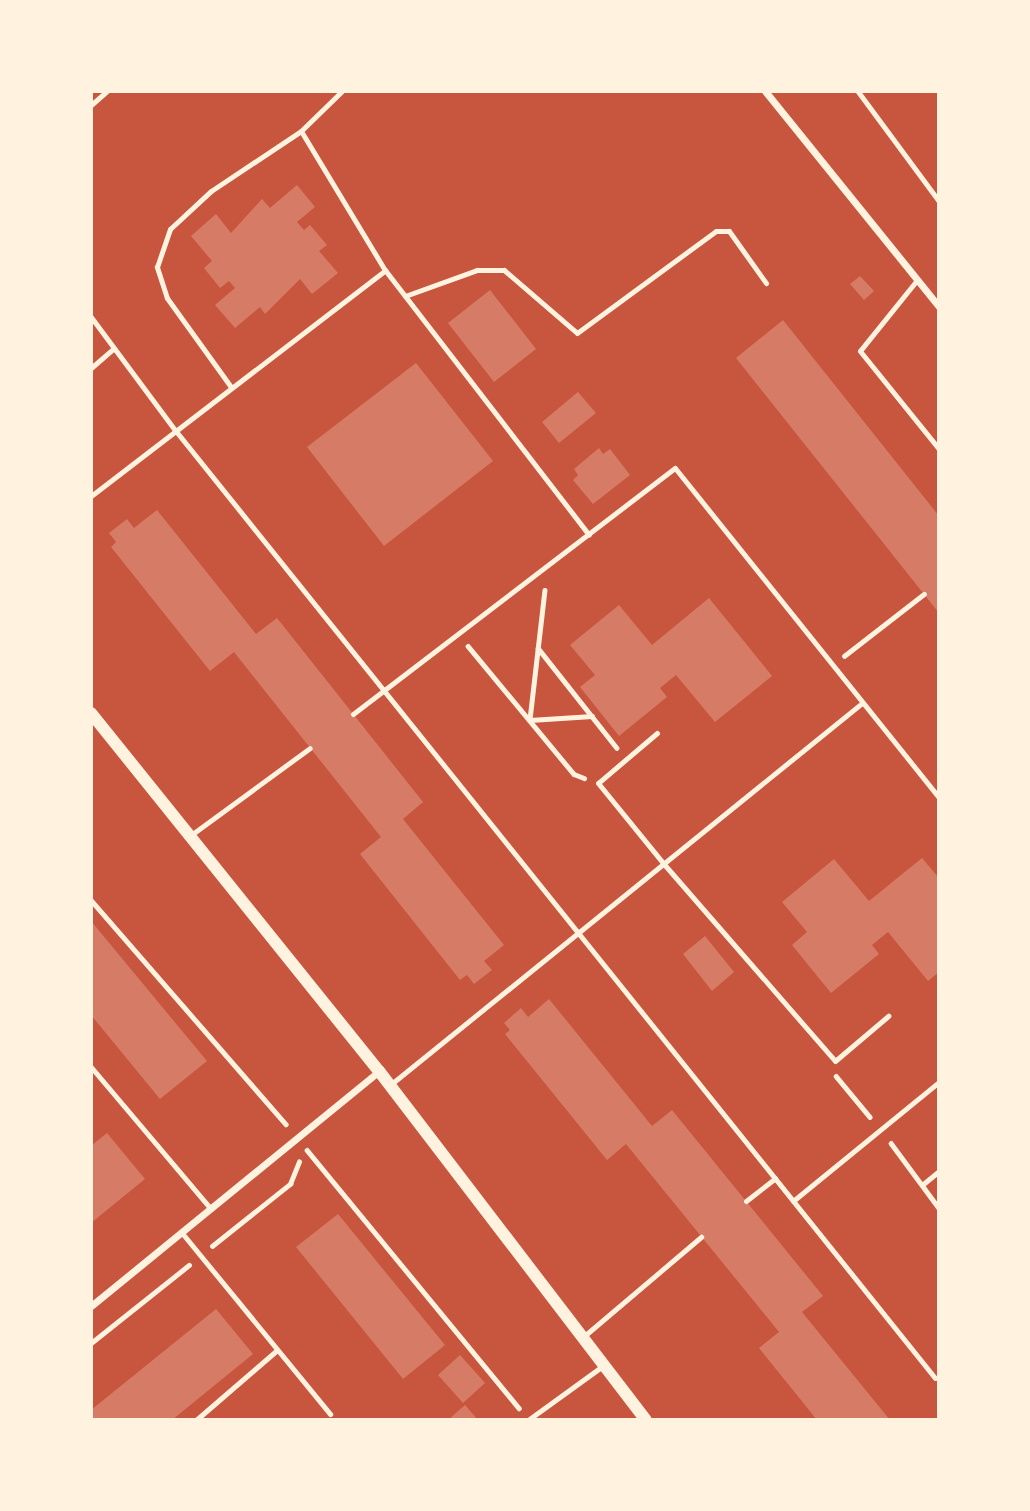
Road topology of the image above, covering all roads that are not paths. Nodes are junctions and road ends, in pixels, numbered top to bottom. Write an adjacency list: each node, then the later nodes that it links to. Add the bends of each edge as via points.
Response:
1 (107, 91): 4 (lane)
2 (344, 91): 5 (lane)
3 (765, 91): 7 (street)
4 (91, 104)
5 (301, 131): 6 (lane); 14 (lane, via 211,191 170,229 157,268 167,298)
6 (385, 270): 9 (lane); 14 (lane)
7 (917, 280): 10 (street); 16 (lane, via 860,351)
8 (766, 283): 9 (lane, via 729,231 716,232 577,333 504,270 477,270)
9 (405, 296): 18 (lane)
10 (939, 306)
11 (91, 317): 12 (lane)
12 (114, 348): 13 (lane); 15 (lane)
13 (91, 368)
14 (231, 387): 15 (lane)
15 (175, 430): 17 (lane); 19 (lane)
16 (939, 449)
17 (91, 496)
18 (589, 535): 19 (lane); 20 (lane, via 675,468)
19 (385, 686): 22 (lane); 28 (lane)
20 (862, 703): 25 (lane); 27 (lane)
21 (91, 713): 26 (street)
22 (353, 714)
23 (657, 733): 27 (lane, via 598,783)
24 (310, 748): 26 (lane)
25 (939, 798)
26 (191, 835): 31 (street)
27 (663, 863): 28 (lane); 29 (lane, via 835,1061)
28 (580, 930): 33 (lane); 34 (lane)
29 (888, 1016)
30 (91, 1067): 37 (lane)
31 (379, 1072): 33 (street); 37 (street)
32 (939, 1082): 36 (lane)
33 (390, 1085): 41 (street)
34 (775, 1178): 35 (lane); 36 (lane)
35 (746, 1201)
36 (793, 1201): 44 (lane)
37 (211, 1209): 38 (street)
38 (182, 1233): 40 (street); 42 (lane)
39 (701, 1237): 41 (lane)
40 (91, 1306)
41 (583, 1337): 43 (street)
42 (276, 1351): 45 (lane); 46 (lane)
43 (604, 1365): 47 (lane); 48 (street)
44 (935, 1378)
45 (330, 1414)
46 (196, 1420)
47 (528, 1420)
48 (646, 1420)

